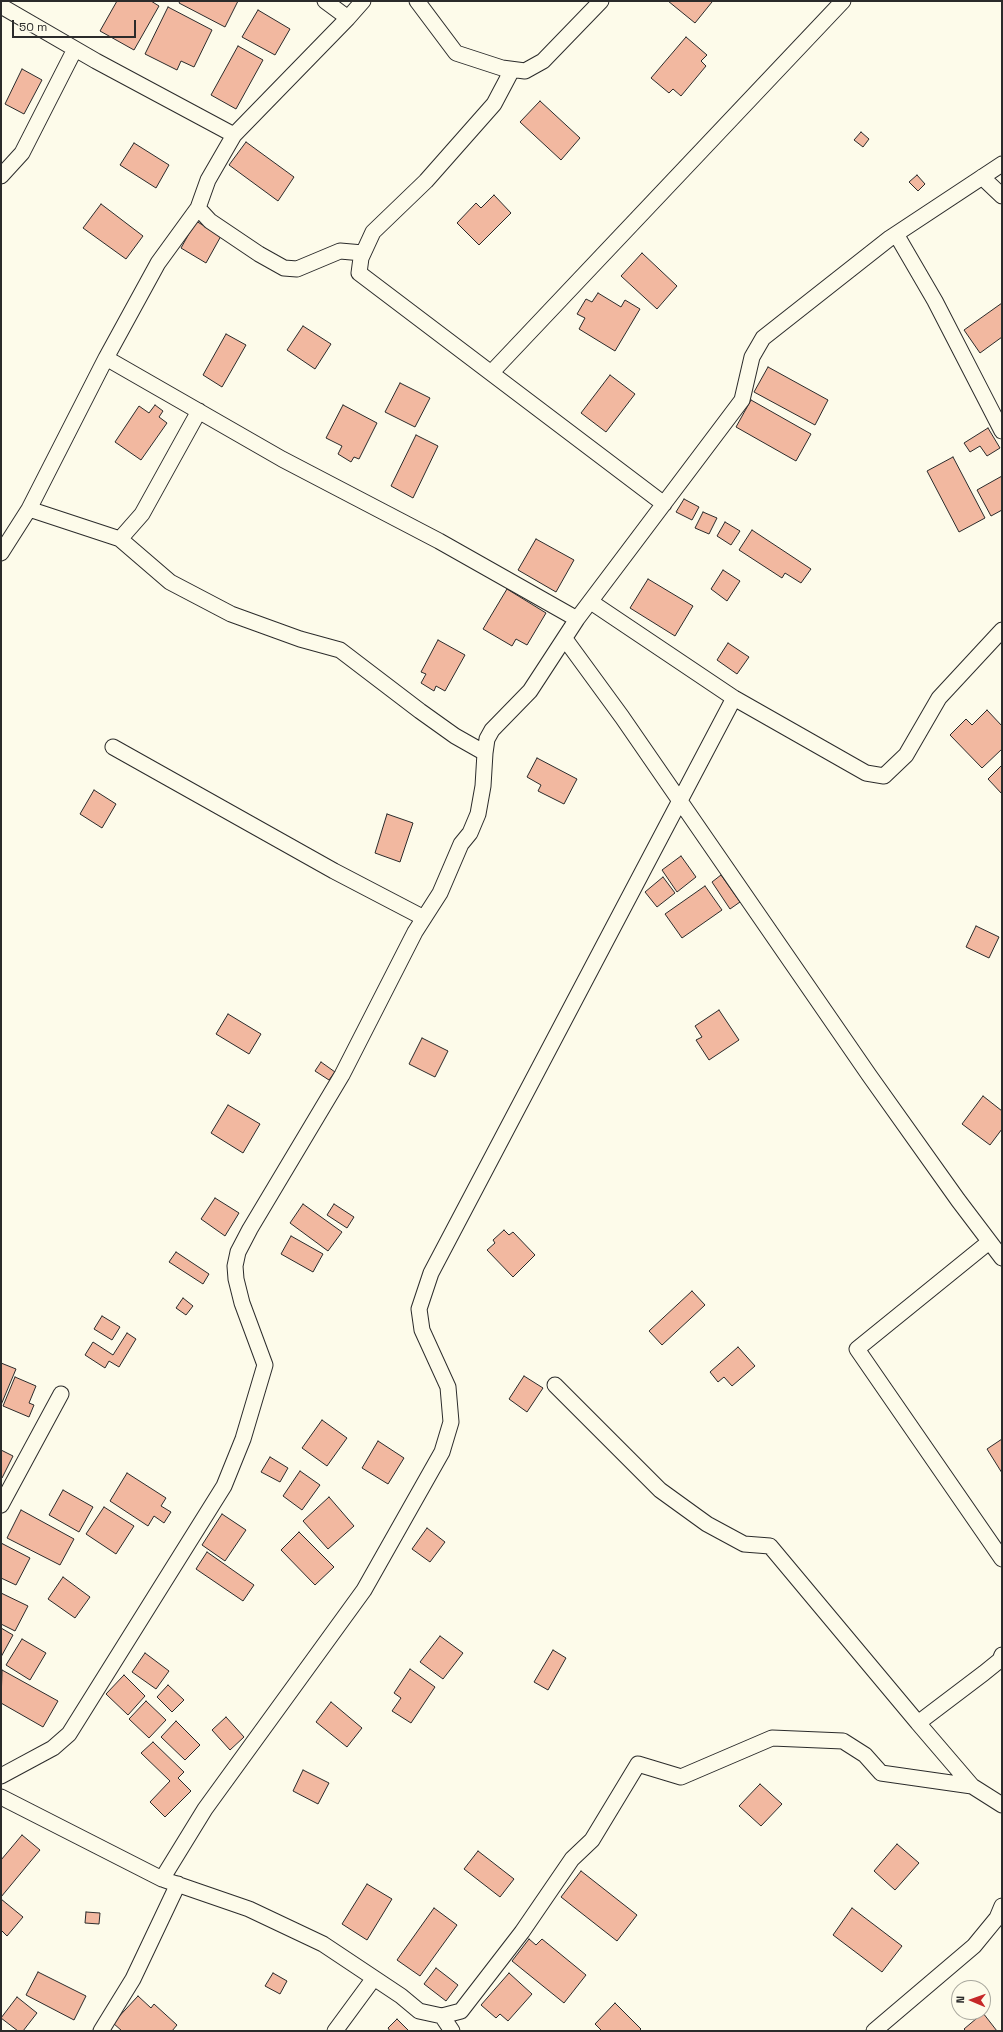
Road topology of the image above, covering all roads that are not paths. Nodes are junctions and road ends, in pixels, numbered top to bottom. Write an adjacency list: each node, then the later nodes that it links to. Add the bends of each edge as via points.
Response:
1 (325, 1): 7 (street)
2 (363, 1): 7 (street)
3 (417, 1): 9 (street, via 456,53)
4 (601, 1): 9 (street, via 543,61 525,71)
5 (843, 1): 19 (street)
6 (1, 6): 8 (street)
7 (348, 18): 10 (street)
8 (75, 49): 10 (street); 12 (street, via 22,153)
9 (512, 70): 17 (street, via 494,104 426,181 373,232)
10 (234, 135): 15 (street, via 208,180)
11 (1002, 164): 13 (street)
12 (1, 176)
13 (982, 177): 14 (street); 16 (street)
14 (1002, 196)
15 (198, 208): 17 (street, via 210,221 284,268 297,269 340,251); 18 (street, via 158,262)
16 (896, 234): 21 (street, via 935,301); 22 (street, via 763,338 752,357 742,400)
17 (363, 253): 19 (street, via 359,273)
18 (106, 358): 20 (street); 23 (street)
19 (491, 373): 22 (street)
20 (199, 411): 24 (street, via 142,514); 27 (street, via 282,459 439,541)
21 (1002, 431)
22 (664, 504): 26 (street)
23 (29, 508): 24 (street); 25 (street)
24 (120, 539): 32 (street, via 170,582 231,614 300,639 340,650 455,736)
25 (1, 553)
26 (591, 602): 27 (street); 30 (street)
27 (577, 619): 29 (street)
28 (1002, 630): 30 (street, via 939,698 906,755 884,776 866,774)
29 (565, 638): 32 (street, via 530,691 492,730 487,739); 33 (street)
30 (734, 698): 33 (street)
31 (113, 747): 34 (street, via 334,871)
32 (485, 753): 34 (street, via 478,814 470,833 460,844 440,893)
33 (680, 802): 35 (street, via 869,1075); 47 (street, via 431,1273 419,1309 422,1330 448,1387 451,1422 442,1452 364,1590 206,1809)
34 (424, 918): 43 (street, via 342,1075 238,1252 236,1279 265,1365 243,1439 224,1486 69,1734 54,1748)
35 (989, 1242): 36 (street); 40 (street, via 857,1349)
36 (1002, 1258)
37 (555, 1385): 42 (street, via 660,1490 707,1524 744,1544 770,1546)
38 (61, 1394): 39 (street)
39 (1, 1504)
40 (1002, 1559)
41 (1002, 1655): 42 (street, via 984,1674)
42 (918, 1723): 44 (street)
43 (1, 1776)
44 (972, 1786): 46 (street); 51 (street, via 881,1774 865,1755 843,1741 772,1738 681,1777 638,1764 592,1840 572,1859 522,1932 461,2011)
45 (1, 1797): 47 (street)
46 (1002, 1805)
47 (162, 1878): 48 (street)
48 (178, 1884): 50 (street, via 249,1910 324,1944); 52 (street, via 133,1979)
49 (1002, 1906): 55 (street, via 974,1946)
50 (374, 1978): 51 (street, via 420,2011); 53 (street)
51 (442, 2016): 54 (street)
52 (101, 2031)
53 (335, 2031)
54 (452, 2031)
55 (874, 2031)

